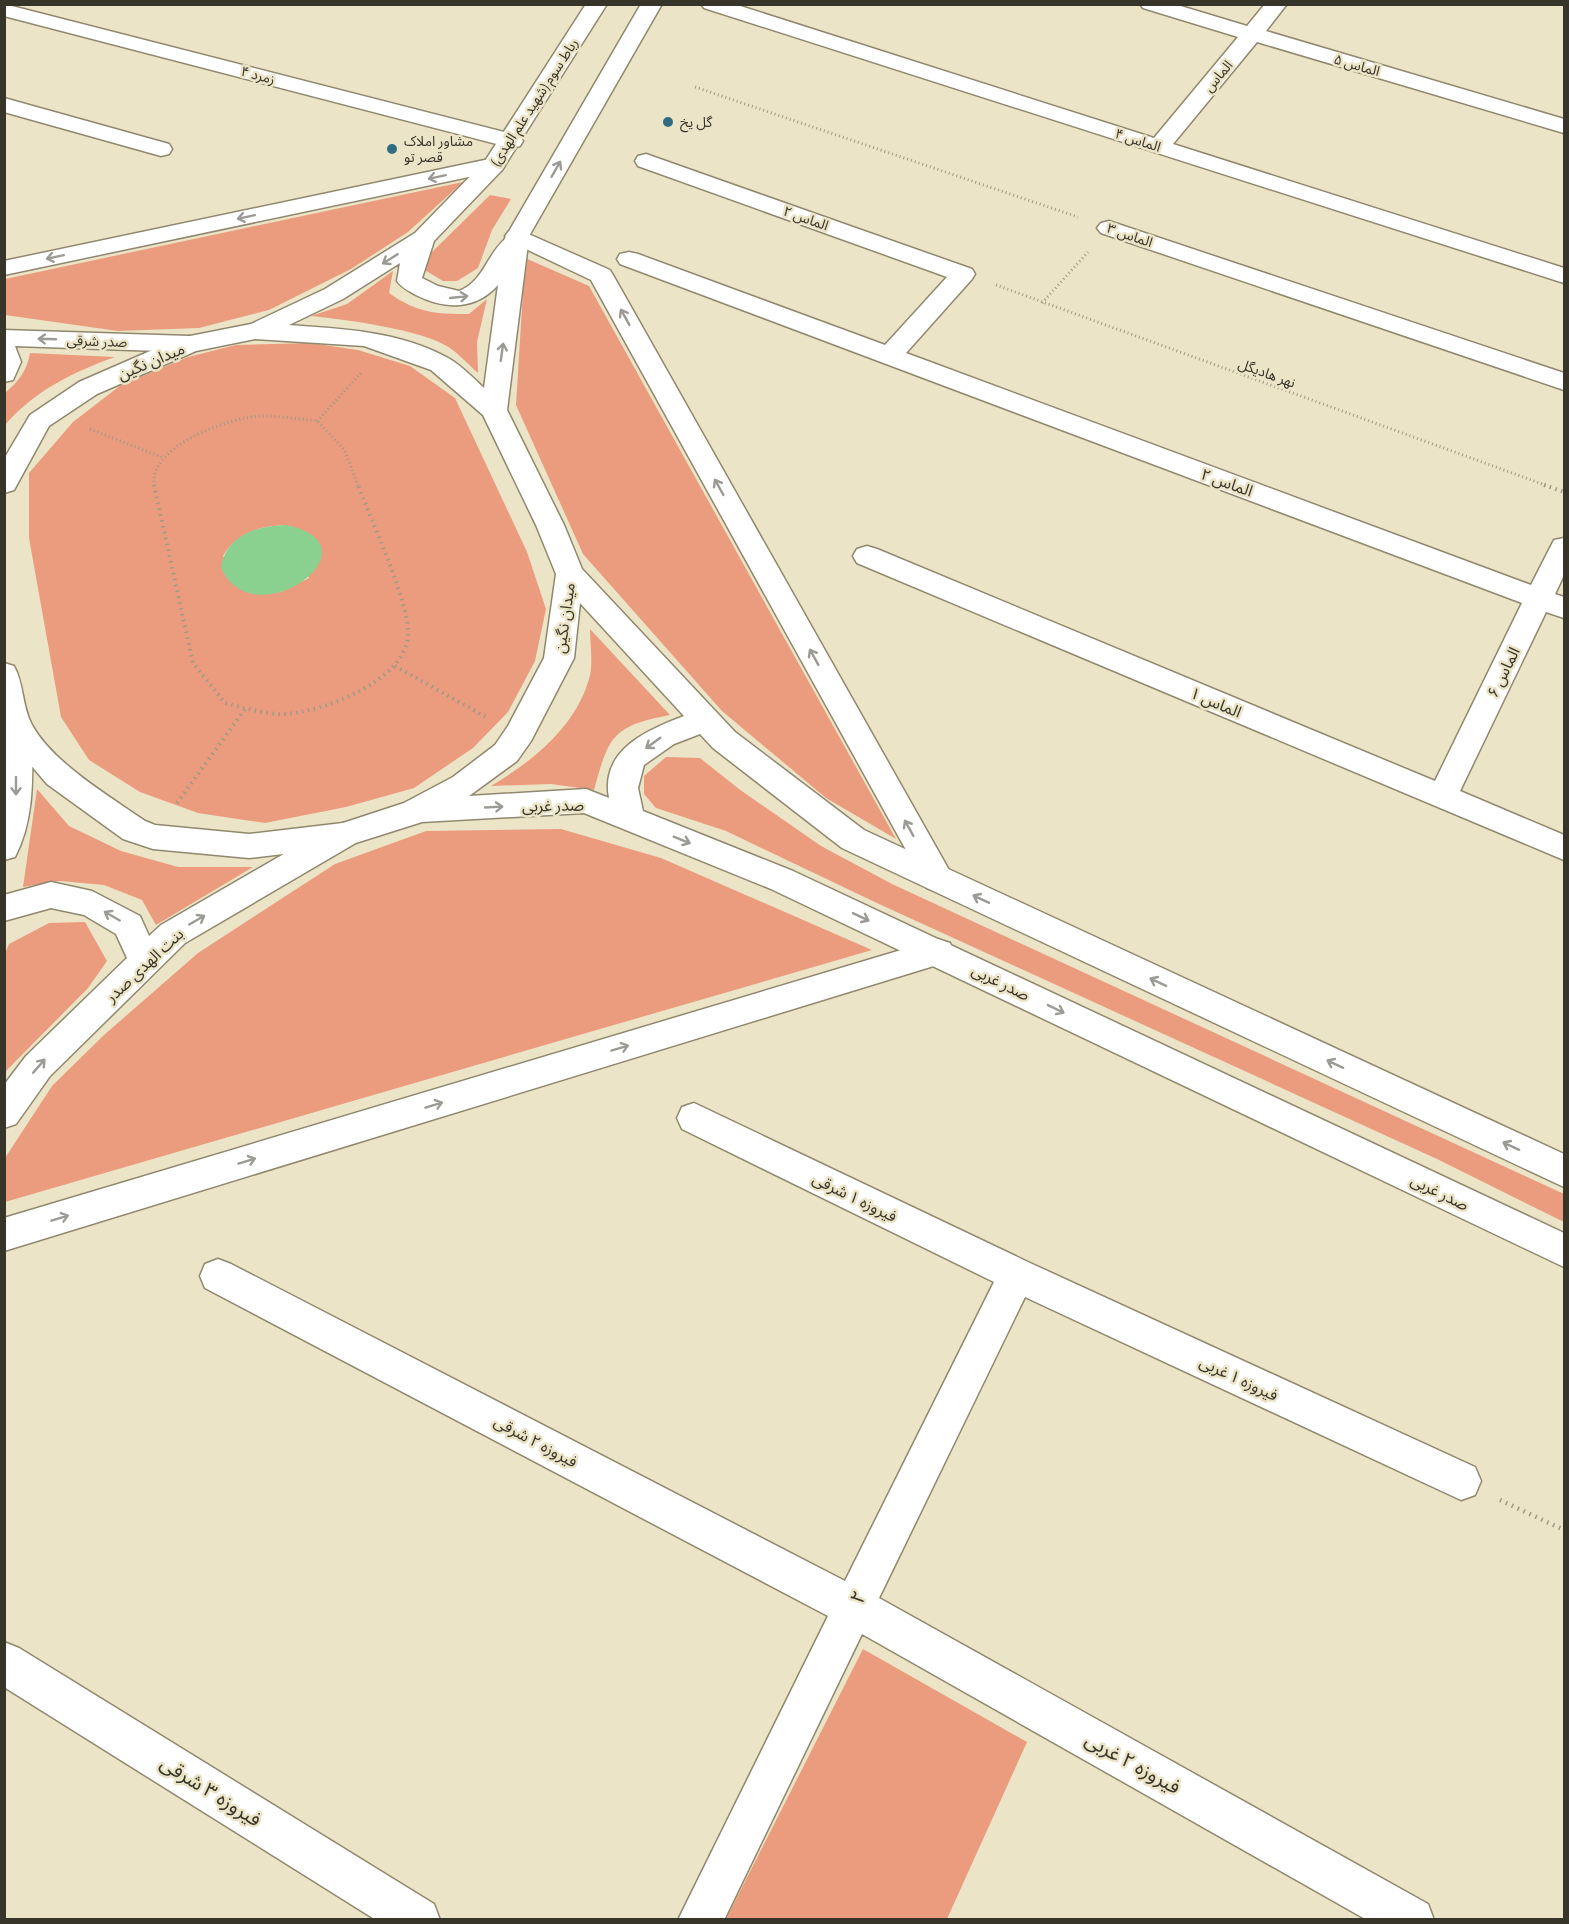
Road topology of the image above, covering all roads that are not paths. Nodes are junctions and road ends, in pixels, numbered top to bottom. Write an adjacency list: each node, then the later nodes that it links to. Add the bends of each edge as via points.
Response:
1 (597, 4): 10 (street, رباط سوم (شهید علم الهدی))
2 (652, 4): 16 (street, one-way to 2)
3 (711, 4): 11 (street, الماس ۴)
4 (1150, 4): 7 (street, الماس ۵)
5 (1277, 4): 7 (street, الماس)
6 (4, 9): 10 (street, زمرد ۴)
7 (1252, 34): 9 (street, الماس ۵); 11 (street, الماس)
8 (4, 105): 12 (street)
9 (1564, 126)
10 (512, 141): 14 (street, رباط سوم (شهید علم الهدی))
11 (1158, 147): 20 (street, الماس ۴)
12 (161, 148)
13 (646, 161): 25 (street, الماس ۲, via 963,274)
14 (494, 165): 17 (street, رباط سوم (شهید علم الهدی)); 19 (street, one-way to 19)
15 (1109, 228): 27 (street, الماس ۳)
16 (517, 236): 17 (street, one-way to 16, via 409,281 430,294 456,299 477,294 489,284); 28 (street, one-way to 16); 43 (street, one-way to 16, via 601,275)
17 (423, 238): 21 (street, رباط سوم (شهید علم الهدی), one-way to 21, via 334,294)
18 (629, 259): 25 (street, الماس ۲)
19 (4, 267)
20 (1564, 276)
21 (255, 331): 23 (street, میدان نگین); 28 (street, میدان نگین, via 364,338 394,346 440,364)
22 (4, 338): 23 (street, صدر شرقی, one-way to 22)
23 (189, 344): 29 (street, میدان نگین, via 88,388 39,422)
24 (4, 348): 26 (street, via 8,362)
25 (889, 356): 33 (street, الماس ۲)
26 (4, 374)
27 (1564, 382)
28 (494, 410): 32 (street, میدان نگین)
29 (4, 484)
30 (1564, 548): 33 (street, الماس ۶)
31 (867, 556): 37 (street, الماس ۱)
32 (570, 574): 35 (street); 38 (street, میدان نگین, via 559,658 520,732 506,753 464,785)
33 (1552, 603): 37 (street, الماس ۶)
34 (4, 674): 36 (street, میدان نگین)
35 (706, 720): 39 (street, one-way to 39, via 663,736 630,759 622,788); 43 (street, via 724,740 853,839)
36 (17, 728): 40 (street, میدان نگین, via 58,777 134,830 153,837 249,846); 41 (street, one-way to 41, via 16,805)
37 (1442, 797): 42 (street, الماس ۱)
38 (415, 812): 39 (street, صدر غربی, one-way to 39, via 586,801); 40 (street, میدان نگین)
39 (629, 819): 45 (street, صدر غربی, one-way to 45, via 782,880)
40 (343, 835): 46 (street, بنت الهدی صدر, one-way to 40, via 173,934)
41 (4, 848)
42 (1564, 848)
43 (938, 879): 49 (street, one-way to 43)
44 (4, 908): 46 (street, one-way to 44, via 128,925 92,904 51,895)
45 (938, 952): 50 (street, one-way to 45); 51 (street, صدر غربی, one-way to 51)
46 (145, 962): 47 (street, بنت الهدی صدر, one-way to 46, via 38,1066)
47 (4, 1113)
48 (694, 1118): 52 (street, فیروزه ۱ شرقی)
49 (1564, 1171)
50 (4, 1234)
51 (1564, 1251)
52 (1017, 1275): 54 (street, فیروزه ۱ غربی); 55 (street, ۲)
53 (218, 1276): 55 (street, فیروزه ۲ شرقی)
54 (1461, 1481)
55 (854, 1607): 58 (street, ۲); 59 (street, فیروزه ۲ غربی)
56 (4, 1663): 57 (street, فیروزه ۳ شرقی)
57 (418, 1920)
58 (700, 1920)
59 (1412, 1920)

